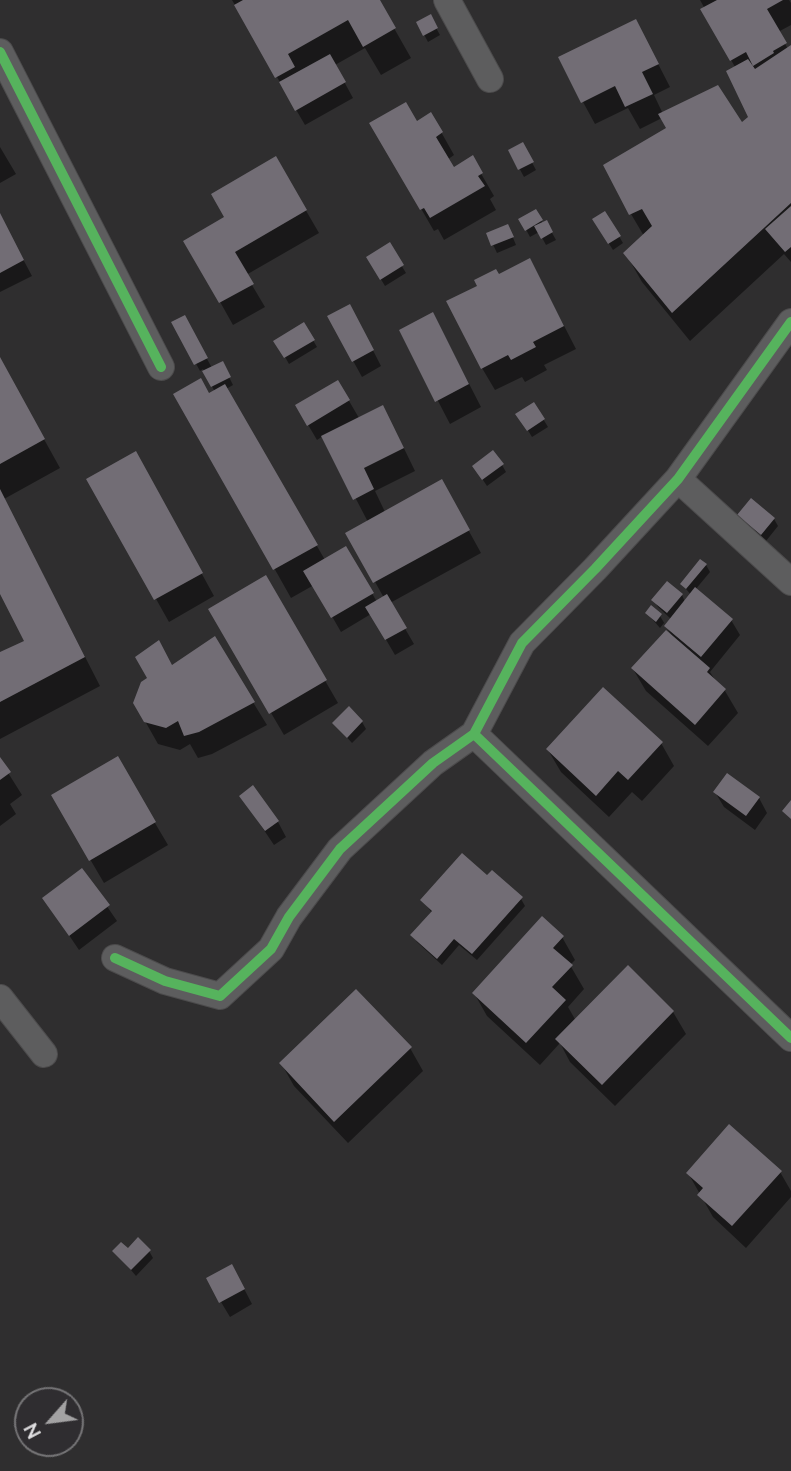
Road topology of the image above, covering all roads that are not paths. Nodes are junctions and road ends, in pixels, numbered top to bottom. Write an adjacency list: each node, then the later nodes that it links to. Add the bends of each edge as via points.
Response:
1 (447, 0): 3 (street)
2 (0, 52): 5 (street)
3 (490, 79)
4 (791, 322): 6 (street)
5 (161, 367)
6 (678, 480): 7 (street); 8 (street, via 522,643)
7 (791, 582)
8 (474, 734): 9 (street, via 433,763 340,849 271,949 220,996 164,981); 11 (street)
9 (115, 958)
10 (0, 998): 12 (street)
11 (791, 1038)
12 (44, 1054)

